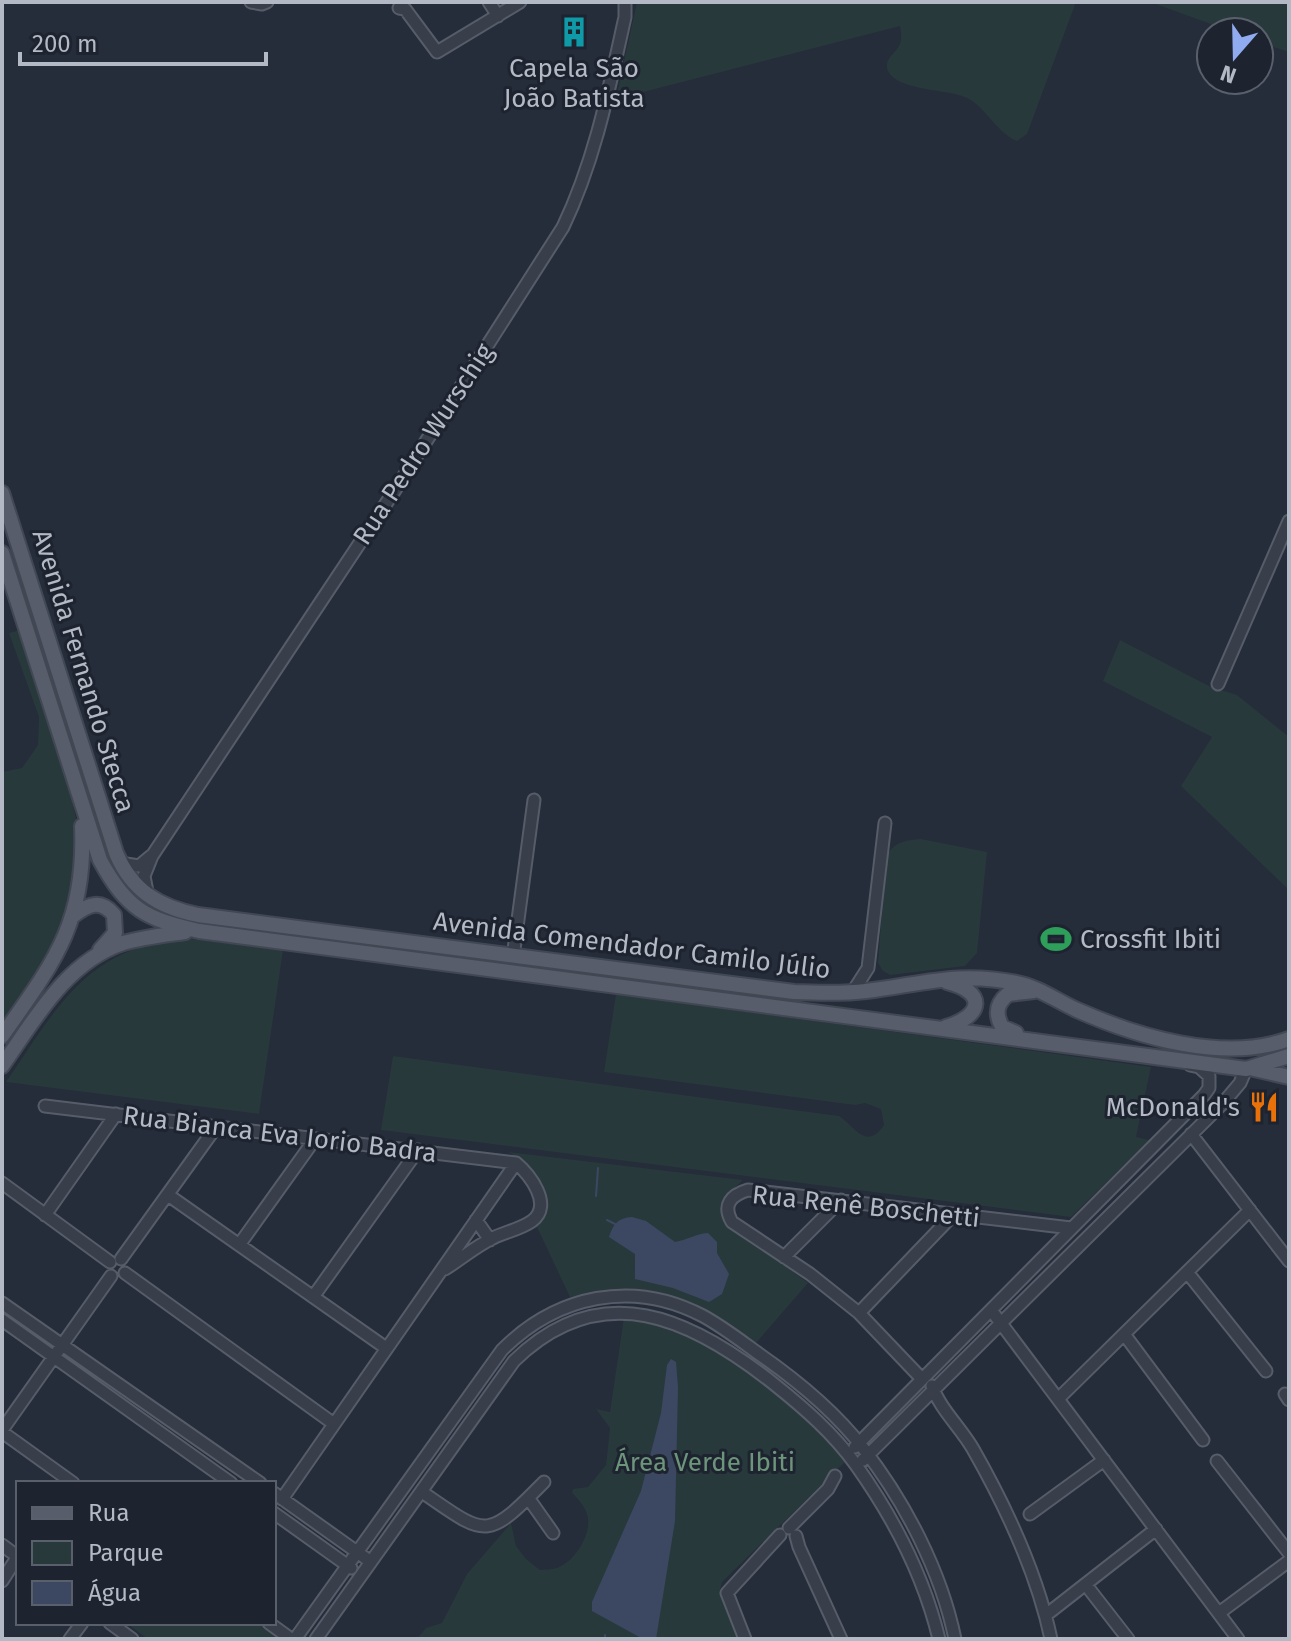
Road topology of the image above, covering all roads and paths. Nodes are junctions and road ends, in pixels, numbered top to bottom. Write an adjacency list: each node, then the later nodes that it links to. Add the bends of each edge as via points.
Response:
1 (251, 2): 2 (street)
2 (267, 2)
3 (489, 2): 7 (street)
4 (520, 2): 7 (street)
5 (625, 2): 15 (street, Rua Pedro Wurschig, via 596,143 563,227)
6 (399, 8): 7 (street, via 437,52)
7 (498, 16)
8 (2, 493): 16 (main road, Avenida Fernando Stecca)
9 (1289, 521): 11 (street)
10 (2, 553): 13 (main road, Avenida Fernando Stecca)
11 (1218, 684)
12 (534, 800): 20 (street)
13 (82, 805): 18 (main road, via 82,875); 19 (main road, Avenida Comendador Camilo Júlio, via 113,884 142,913)
14 (885, 823): 22 (street)
15 (152, 856): 16 (street, via 139,866); 17 (street, Rua Pedro Wurschig, via 144,876)
16 (120, 863): 17 (main road, Avenida Comendador Camilo Júlio)
17 (148, 897): 20 (main road, Avenida Comendador Camilo Júlio, via 198,915)
18 (74, 915): 21 (main road, via 99,904 114,915 115,933); 28 (main road, via 53,961)
19 (199, 931): 21 (main road, via 148,937); 27 (main road, Avenida Comendador Camilo Júlio)
20 (513, 957): 26 (main road, Avenida Comendador Camilo Júlio, via 794,992)
21 (91, 958): 33 (main road, via 49,999)
22 (868, 968): 24 (street); 26 (street)
23 (934, 979): 24 (main road, Avenida Comendador Camilo Júlio); 25 (main road, Avenida Comendador Camilo Júlio, via 998,979); 27 (main road, via 960,986 974,997 971,1016)
24 (887, 988): 26 (main road, Avenida Comendador Camilo Júlio)
25 (1038, 990): 29 (main road, Avenida Comendador Camilo Júlio, via 1131,1031 1187,1043 1239,1050); 30 (main road, via 1008,994 997,1007 998,1020 1010,1032)
26 (852, 993)
27 (942, 1028): 30 (main road, Avenida Comendador Camilo Júlio)
28 (2, 1036)
29 (1289, 1039)
30 (1058, 1042): 32 (main road, Avenida Comendador Camilo Júlio)
31 (1289, 1056): 34 (main road, Avenida Comendador Camilo Júlio)
32 (1162, 1058): 34 (main road, Avenida Comendador Camilo Júlio); 36 (street, Avenida Comendador Camilo Júlio, via 1199,1067 1209,1076)
33 (2, 1066)
34 (1248, 1069): 35 (main road); 37 (street)
35 (1289, 1077)
36 (1209, 1088): 37 (street); 46 (street)
37 (1224, 1102): 41 (street)
38 (45, 1106): 39 (street, Rua Bianca Eva Iorio Badra)
39 (116, 1114): 40 (street, Rua Bianca Eva Iorio Badra); 55 (street)
40 (216, 1127): 42 (street, Rua Bianca Eva Iorio Badra); 47 (street)
41 (1191, 1134): 51 (street); 52 (street)
42 (315, 1139): 43 (street, Rua Bianca Eva Iorio Badra); 63 (street)
43 (418, 1150): 44 (street, Rua Bianca Eva Iorio Badra); 72 (street)
44 (516, 1163): 58 (street); 62 (street, via 533,1182 540,1211 530,1222)
45 (2, 1183): 55 (street)
46 (1107, 1192): 50 (street); 51 (street, via 1106,1202)
47 (168, 1195): 63 (street); 66 (street)
48 (825, 1198): 49 (street, Rua Renê Boschetti); 53 (street); 65 (street, Rua Renê Boschetti, via 748,1190 729,1200 732,1222)
49 (841, 1200): 53 (street); 54 (street, Rua Renê Boschetti)
50 (1097, 1202): 57 (street); 60 (street)
51 (1117, 1208): 57 (street)
52 (1250, 1210): 67 (street); 68 (street)
53 (827, 1214): 65 (street)
54 (936, 1214): 56 (street, Rua Renê Boschetti); 61 (street)
55 (45, 1215): 66 (street)
56 (952, 1216): 59 (street, Rua Renê Boschetti); 61 (street)
57 (1107, 1218): 77 (street)
58 (476, 1220): 62 (street); 70 (street)
59 (1036, 1225): 60 (street, Rua Renê Boschetti); 64 (street, via 1048,1238)
60 (1071, 1228): 64 (street)
61 (934, 1235): 75 (street)
62 (490, 1240): 70 (street)
63 (239, 1245): 72 (street)
64 (1050, 1250): 74 (street)
65 (784, 1257): 75 (street, Rua Renê Boschetti)
66 (116, 1260): 69 (street, via 126,1264); 71 (street, via 107,1270)
67 (1289, 1261)
68 (1187, 1272): 78 (street); 83 (street)
69 (125, 1273): 71 (street); 88 (street)
70 (438, 1273): 80 (street)
71 (111, 1276): 79 (street)
72 (313, 1297): 80 (street)
73 (2, 1303): 79 (street)
74 (991, 1310): 77 (street); 82 (street)
75 (859, 1313): 84 (street, Rua Renê Boschetti)
76 (2, 1320): 81 (street)
77 (1001, 1323): 86 (street); 87 (street)
78 (1124, 1334): 87 (street); 92 (street)
79 (62, 1345): 81 (street); 105 (street)
80 (386, 1348): 88 (street)
81 (54, 1357): 90 (street); 104 (street)
82 (935, 1366): 84 (street); 86 (street)
83 (1266, 1371)
84 (922, 1379): 85 (street)
85 (912, 1389): 93 (street); 94 (street, via 873,1436)
86 (933, 1391): 94 (street); 131 (street, via 972,1447 1011,1524)
87 (1058, 1399): 97 (street)
88 (334, 1424): 109 (street)
89 (842, 1427): 91 (street); 93 (street); 100 (street, via 781,1369 702,1315 673,1303 620,1295 571,1305 520,1333 502,1350)
90 (2, 1431): 103 (street)
91 (833, 1436): 95 (street); 108 (street, via 753,1368 697,1331 655,1317 613,1314 563,1326 527,1348)
92 (1203, 1440)
93 (858, 1443): 95 (street); 96 (street)
94 (879, 1444): 96 (street)
95 (847, 1454): 99 (street)
96 (867, 1455): 99 (street); 101 (street)
97 (1104, 1460): 112 (street); 113 (street)
98 (1217, 1461): 119 (street)
99 (857, 1466): 107 (street)
100 (413, 1474): 117 (street, via 376,1534); 118 (street)
101 (880, 1474): 107 (street); 140 (street, via 910,1519 949,1610)
102 (835, 1476): 115 (street)
103 (70, 1481)
104 (228, 1481)
105 (257, 1481)
106 (544, 1482): 110 (street)
107 (868, 1482): 139 (street, via 903,1543 932,1608)
108 (422, 1492): 110 (street, via 473,1525 485,1527 504,1520); 117 (street)
109 (278, 1496): 116 (street)
110 (529, 1499): 114 (street)
111 (276, 1514): 120 (street)
112 (1030, 1514)
113 (1156, 1529): 128 (street); 130 (street)
114 (553, 1533)
115 (788, 1539): 137 (street, via 729,1589 727,1598); 138 (street)
116 (344, 1543): 118 (street); 120 (street)
117 (383, 1545): 123 (street)
118 (357, 1552): 123 (street); 124 (street)
119 (1289, 1553)
120 (335, 1557): 124 (street)
121 (16, 1559): 126 (street)
122 (1289, 1561): 130 (street)
123 (371, 1562): 125 (street)
124 (347, 1565): 125 (street); 127 (street)
125 (363, 1573): 129 (street)
126 (2, 1581)
127 (335, 1583): 129 (street); 135 (street)
128 (1086, 1585): 131 (street); 142 (street)
129 (349, 1593): 136 (street)
130 (1219, 1613): 143 (street)
131 (1046, 1615): 141 (street)
132 (113, 1625): 134 (street)
133 (272, 1625): 135 (street)
134 (132, 1639)
135 (293, 1639)
136 (316, 1639)
137 (745, 1639)
138 (841, 1639)
139 (939, 1639)
140 (955, 1639)
141 (1051, 1639)
142 (1128, 1639)
143 (1238, 1639)

